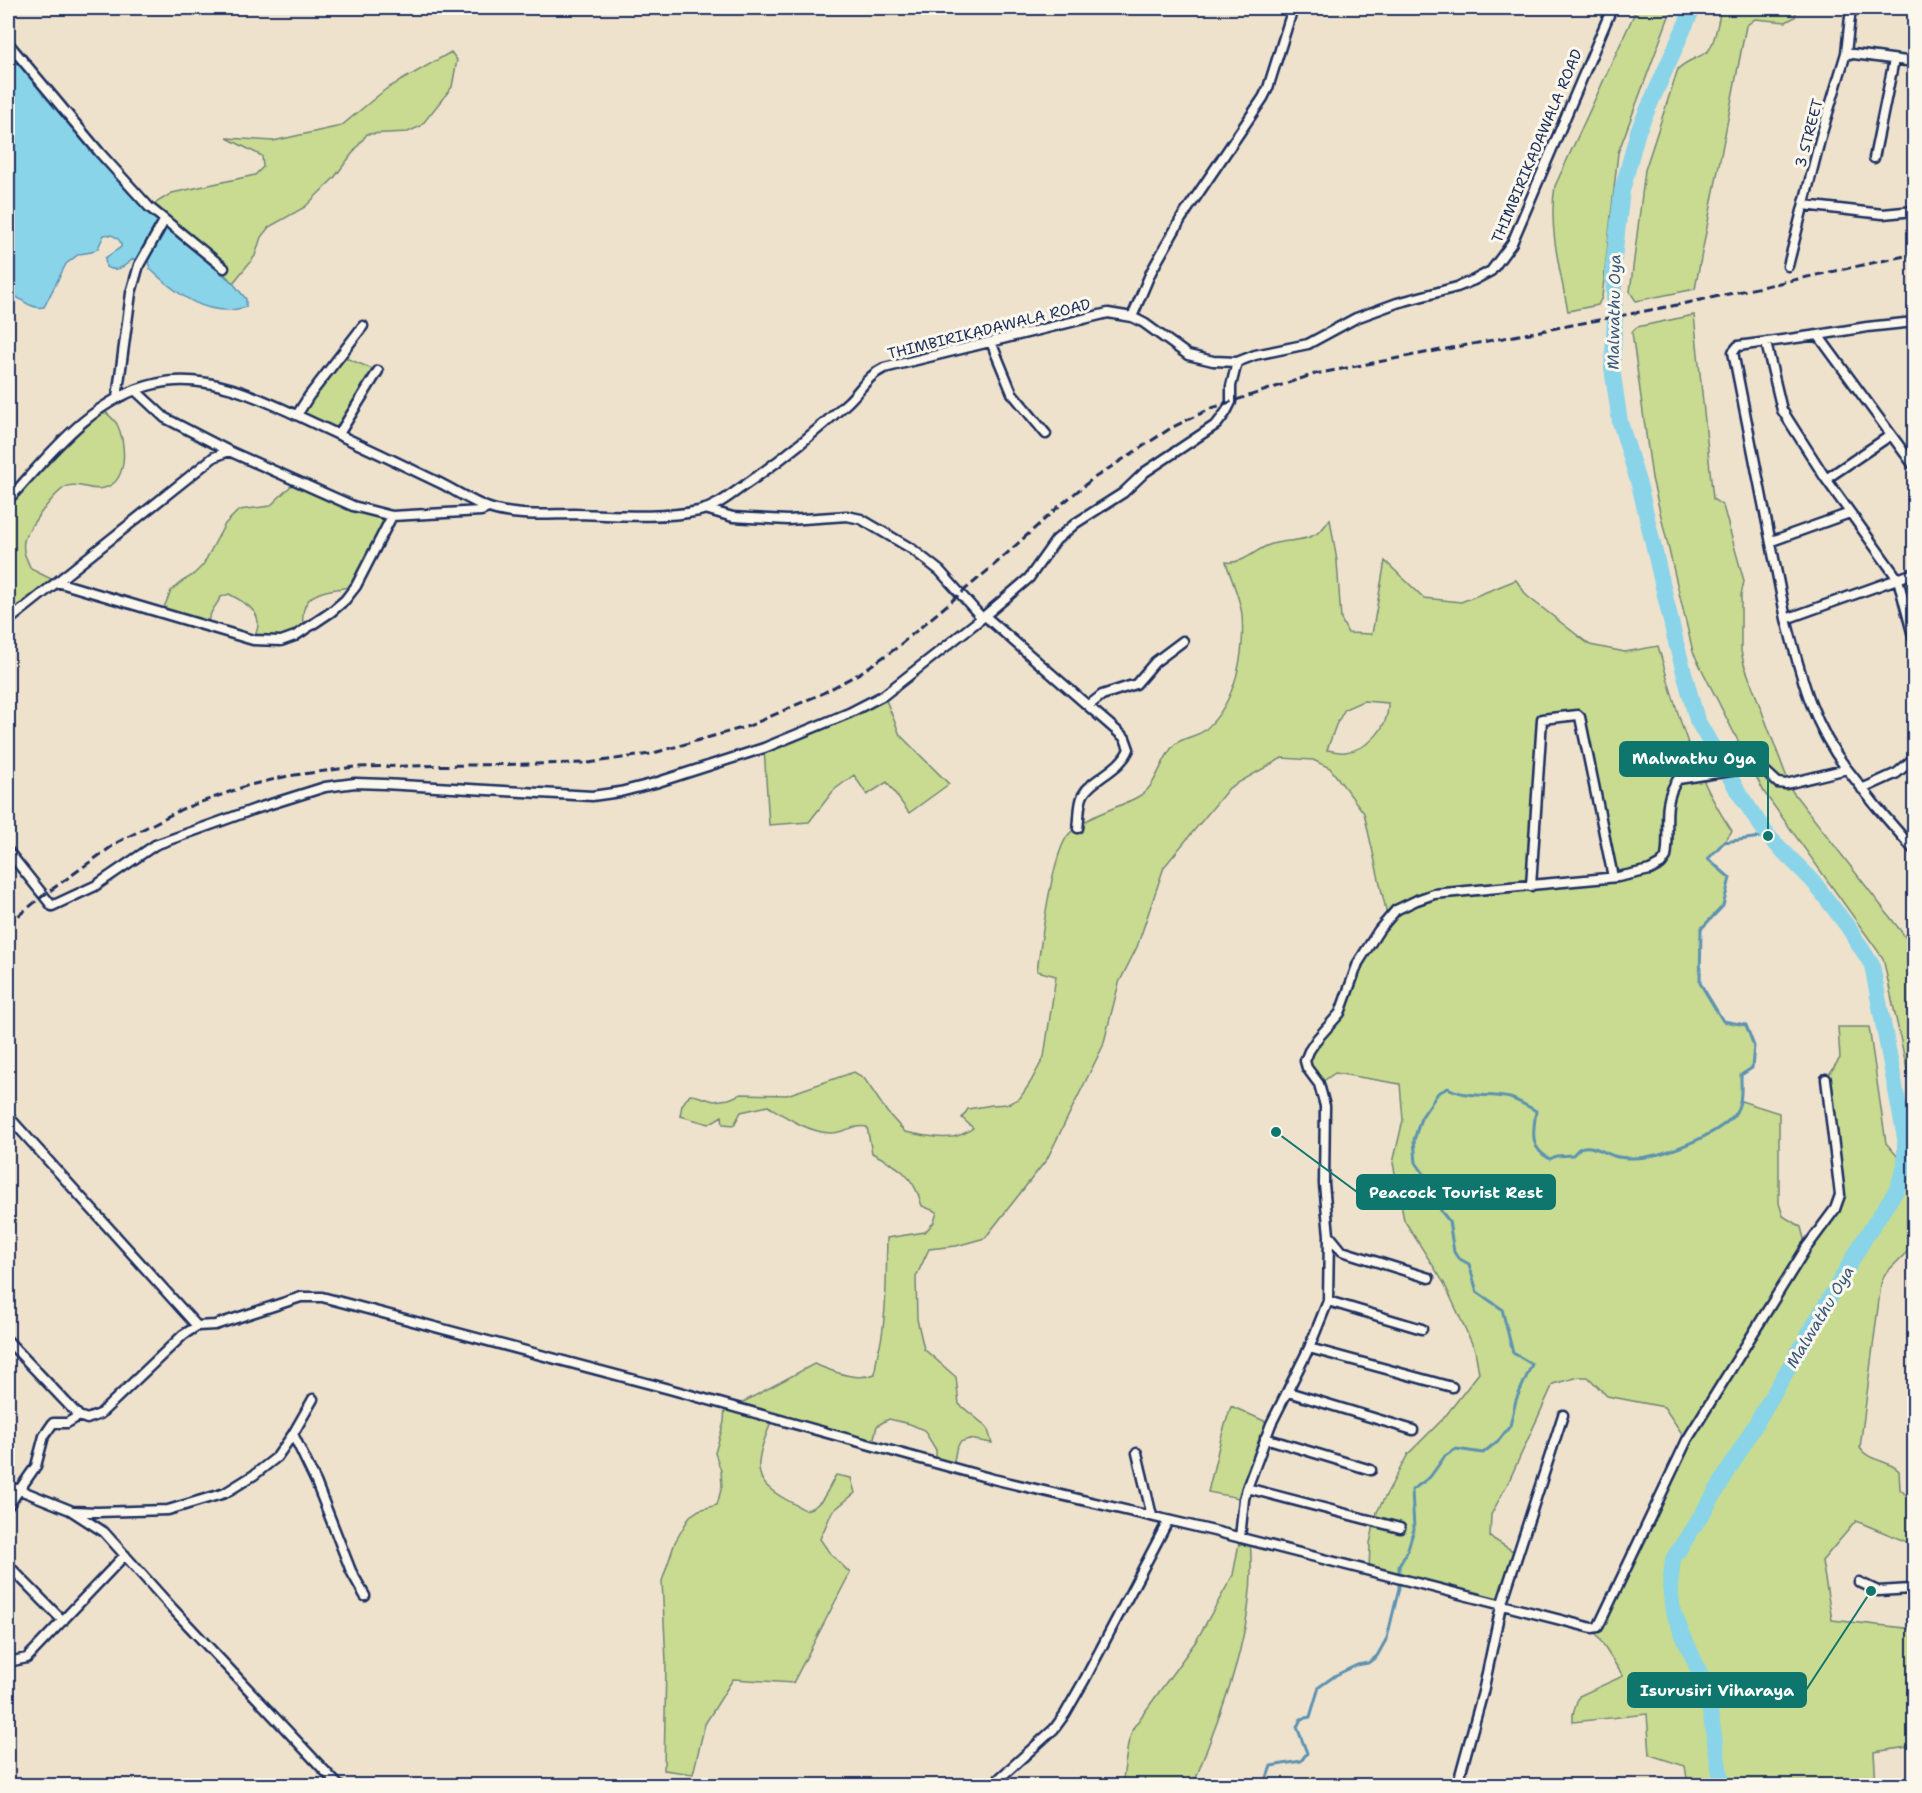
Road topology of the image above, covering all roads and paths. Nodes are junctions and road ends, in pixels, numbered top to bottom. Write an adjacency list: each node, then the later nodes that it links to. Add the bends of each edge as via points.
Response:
1 (1293, 8): 14 (street, via 1263,98 1181,219 1151,272)
2 (1612, 8): 20 (street, THIMBIRIKADAWALA ROAD, via 1512,243 1491,271 1356,318 1308,344)
3 (1851, 8): 5 (street, 3 STREET)
4 (8, 43): 11 (street)
5 (1846, 53): 6 (street); 9 (street, 3 STREET)
6 (1894, 60): 7 (street); 8 (street)
7 (1914, 62)
8 (1874, 158)
9 (1804, 205): 10 (street, via 1883,213); 12 (street, 3 STREET)
10 (1914, 211)
11 (163, 222): 13 (street); 23 (street, via 140,263 131,293)
12 (1788, 266)
13 (224, 268)
14 (1132, 317): 18 (street, THIMBIRIKADAWALA ROAD, via 1108,314); 20 (street, THIMBIRIKADAWALA ROAD, via 1188,356)
15 (1914, 322): 17 (street)
16 (363, 326): 24 (street)
17 (1818, 335): 19 (street); 27 (street)
18 (990, 342): 26 (street, via 1012,393); 33 (street, THIMBIRIKADAWALA ROAD, via 873,373 814,432 769,468)
19 (1766, 343): 30 (street, via 1782,410); 36 (street, via 1738,346 1733,352)
20 (1237, 362): 40 (street, via 1231,402 1217,424 1145,472 1123,494 1076,522 1056,540 1029,578)
21 (378, 371): 25 (street)
22 (136, 390): 23 (street); 24 (street, via 178,381 208,384 234,389); 28 (street, via 165,418)
23 (117, 398): 31 (street, via 73,431)
24 (297, 415): 25 (street)
25 (339, 434): 32 (street)
26 (1046, 434)
27 (1892, 435): 29 (street); 30 (street)
28 (230, 451): 35 (street, via 353,506); 39 (street, via 214,457)
29 (1914, 466)
30 (1826, 479): 34 (street)
31 (8, 500)
32 (485, 509): 33 (street, THIMBIRIKADAWALA ROAD, via 512,514 633,515); 35 (street)
33 (705, 509): 40 (street, via 733,517 861,519 940,571)
34 (1850, 513): 36 (street); 38 (street)
35 (392, 516): 39 (street, via 345,600 304,631 281,641 253,640)
36 (1772, 542): 41 (street)
37 (1914, 573): 38 (street)
38 (1898, 579): 41 (street); 43 (street)
39 (57, 582): 42 (street)
40 (984, 617): 45 (street); 51 (street, via 884,695 849,713 764,748 620,792 576,795 355,783 325,787 155,845 95,886 52,906)
41 (1786, 619): 47 (street, via 1804,688 1825,738)
42 (8, 621)
43 (1914, 640)
44 (1183, 641): 45 (street, via 1155,662 1136,684 1102,695)
45 (1088, 706): 49 (street, via 1125,738 1129,749 1125,759 1084,792)
46 (1914, 758): 48 (street, via 1897,773)
47 (1847, 769): 48 (street); 52 (street, via 1786,784 1778,783 1766,771 1744,769 1678,779 1668,800 1666,857 1650,870)
48 (1862, 789): 50 (street)
49 (1078, 828)
50 (1914, 850)
51 (8, 851)
52 (1613, 877): 53 (street); 53 (street, via 1578,714 1542,719)
53 (1531, 886): 56 (street, via 1434,894 1405,905 1379,930 1358,963 1340,1013 1317,1039 1305,1061 1319,1084 1325,1106 1324,1184)
54 (1826, 1079): 87 (street, via 1840,1195 1835,1209 1800,1257 1687,1440 1598,1626 1592,1628)
55 (8, 1116): 59 (street)
56 (1329, 1235): 57 (street, via 1342,1251); 58 (street)
57 (1429, 1278)
58 (1328, 1301): 60 (street); 62 (street)
59 (197, 1326): 67 (street, via 100,1414 87,1419); 78 (street, via 215,1325 302,1297 322,1297 993,1479)
60 (1422, 1329)
61 (8, 1341): 67 (street)
62 (1310, 1348): 63 (street); 64 (street)
63 (1452, 1387)
64 (1288, 1392): 68 (street); 70 (street)
65 (313, 1399): 69 (street)
66 (1563, 1415): 87 (street)
67 (79, 1416): 75 (street, via 67,1423 53,1423 44,1436 36,1466)
68 (1413, 1430)
69 (293, 1434): 77 (street, via 277,1456 225,1492 168,1510); 86 (street, via 351,1571)
70 (1265, 1438): 72 (street); 74 (street)
71 (1137, 1454): 78 (street)
72 (1371, 1470)
73 (8, 1487): 75 (street)
74 (1247, 1488): 80 (street); 81 (street)
75 (20, 1490): 76 (street); 77 (street)
76 (8, 1506)
77 (70, 1510): 82 (street, via 104,1532)
78 (1152, 1516): 79 (street)
79 (1168, 1521): 81 (street); 91 (street, via 1065,1714)
80 (1400, 1528)
81 (1240, 1538): 87 (street)
82 (125, 1555): 88 (street); 90 (street)
83 (8, 1565): 88 (street)
84 (1859, 1582): 85 (street, via 1878,1591)
85 (1914, 1591)
86 (366, 1596)
87 (1501, 1605): 92 (street, via 1483,1692)
88 (63, 1621): 89 (street, via 27,1658 13,1661)
89 (8, 1657)
90 (339, 1785)
91 (991, 1785)
92 (1457, 1785)

